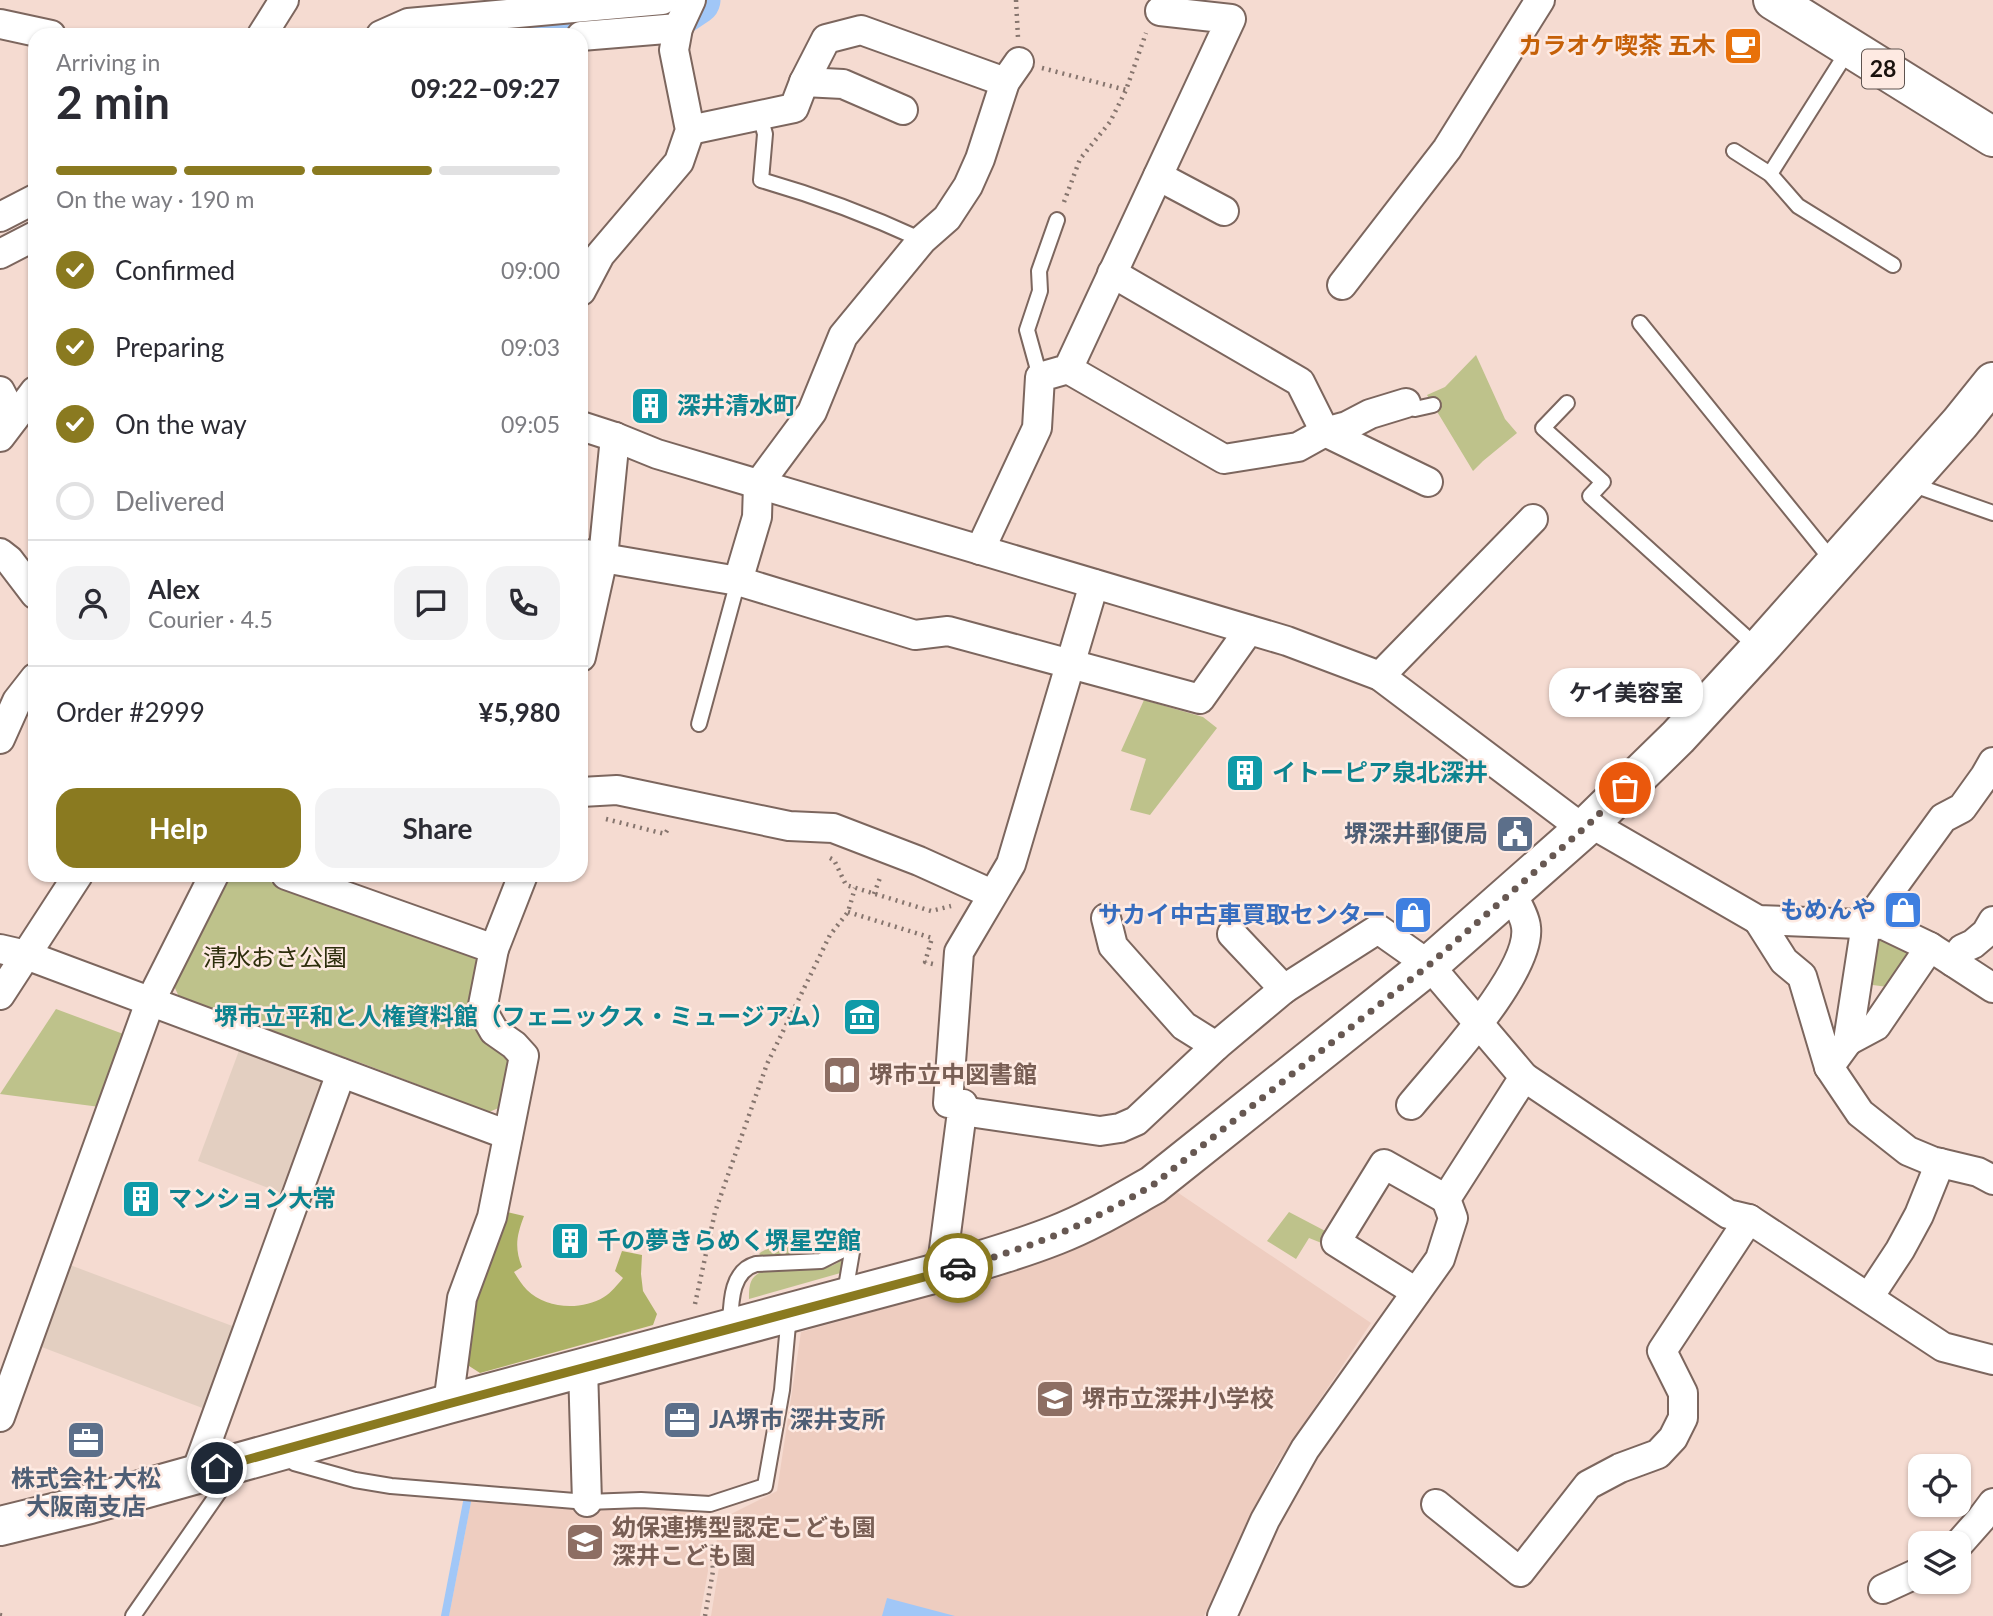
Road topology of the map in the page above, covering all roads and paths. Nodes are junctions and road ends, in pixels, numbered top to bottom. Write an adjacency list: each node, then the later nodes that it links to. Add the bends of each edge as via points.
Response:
1 (11, 0): 9 (street)
2 (284, 0): 12 (street)
3 (662, 0): 13 (street, via 408,23)
4 (691, 0): 11 (street)
5 (1016, 0): 17 (path, via 1018,48)
6 (1540, 0): 37 (street, via 1447,149)
7 (1773, 0): 16 (street, 28)
8 (1160, 11): 19 (path, via 1144,35); 26 (street, via 1231,19)
9 (0, 16)
10 (0, 23): 14 (street)
11 (679, 27): 15 (street); 22 (street, via 674,50)
12 (266, 28)
13 (397, 28)
14 (28, 30)
15 (588, 35)
16 (1850, 48): 23 (street, 28); 25 (lane)
17 (1012, 72): 18 (street, via 861,30 826,39); 19 (path); 32 (street, via 968,186 947,218)
18 (804, 82): 20 (street, via 843,84); 21 (street, via 794,108)
19 (1126, 90): 30 (path, via 1110,122 1080,159)
20 (903, 110)
21 (760, 116): 22 (street); 32 (lane, via 765,134 761,180 813,195)
22 (690, 130): 33 (street, via 679,162)
23 (1993, 137)
24 (1734, 151): 25 (lane)
25 (1770, 174): 35 (lane, via 1798,206)
26 (1157, 176): 28 (street); 36 (street)
27 (28, 203): 29 (street)
28 (1224, 211)
29 (0, 217)
30 (1057, 220): 40 (lane, via 1039,271 1040,291 1027,330)
31 (28, 240): 34 (street)
32 (922, 240): 52 (street, via 843,336 812,412)
33 (591, 248)
34 (0, 254)
35 (1893, 265)
36 (1112, 273): 39 (street); 48 (street, via 1300,382)
37 (1342, 285)
38 (1640, 323): 58 (lane)
39 (1068, 369): 40 (street); 48 (street, via 1224,459 1298,447)
40 (1040, 377): 55 (street, via 1037,428)
41 (1993, 382): 51 (street)
42 (0, 391): 46 (street)
43 (28, 400): 46 (street)
44 (1567, 403): 64 (lane, via 1543,428 1603,482 1590,496)
45 (1420, 404): 48 (street, via 1370,414)
46 (7, 428)
47 (588, 428): 49 (street)
48 (1325, 432): 50 (street)
49 (615, 437): 52 (street); 57 (street)
50 (1428, 482)
51 (1907, 483): 53 (lane); 58 (street)
52 (758, 485): 55 (street); 59 (street, via 757,517)
53 (1993, 513)
54 (1532, 519): 66 (street)
55 (979, 550): 60 (street)
56 (0, 554): 61 (street)
57 (592, 555): 59 (street); 62 (street)
58 (1835, 565): 64 (street, via 1782,612)
59 (738, 581): 65 (street, via 915,635 948,631); 69 (lane)
60 (1094, 584): 63 (street); 65 (street)
61 (28, 585)
62 (588, 592)
63 (1249, 630): 65 (street, via 1199,699); 66 (street)
64 (1759, 649): 74 (street, via 1678,737)
65 (1070, 664): 83 (street, via 1010,864)
66 (1380, 676): 74 (street)
67 (28, 682): 68 (street)
68 (8, 695): 70 (street)
69 (699, 724)
70 (0, 739)
71 (1993, 762): 88 (street, via 1962,808 1943,818)
72 (588, 792): 83 (street, via 617,790 789,826 833,828)
73 (596, 817): 75 (path, via 665,834 667,829)
74 (1586, 826): 82 (street); 86 (street)
75 (680, 832)
76 (827, 856): 81 (path, via 834,860 846,885)
77 (72, 882): 91 (street)
78 (210, 882): 98 (street)
79 (306, 882): 90 (street)
80 (520, 882): 90 (street)
81 (855, 888): 83 (path, via 931,911); 84 (path)
82 (1511, 892): 93 (street); 99 (street, via 1527,926 1523,951)
83 (992, 894): 94 (street, via 959,952)
84 (848, 912): 94 (path, via 932,938 925,962); 116 (path, via 830,935 767,1064 715,1212)
85 (1106, 918): 101 (street, via 1112,946 1184,1026)
86 (1758, 920): 88 (street); 102 (street, via 1784,961 1802,976)
87 (1993, 921): 92 (street, via 1973,944)
88 (1866, 924): 92 (street, via 1884,925); 100 (street)
89 (1233, 934): 96 (street)
90 (494, 949): 107 (street, via 482,1010 494,1031 524,1056)
91 (13, 952): 97 (street); 98 (street)
92 (1942, 955): 95 (street); 100 (street, via 1876,1026)
93 (1429, 965): 96 (street, via 1378,929); 99 (street); 112 (street, via 1153,1185 1058,1235)
94 (957, 971): 106 (street, via 948,1102 963,1104)
95 (1993, 988)
96 (1284, 989): 101 (street)
97 (0, 995)
98 (150, 1002): 103 (street); 122 (street)
99 (1478, 1023): 104 (street); 105 (street)
100 (1847, 1041): 102 (street)
101 (1216, 1046): 106 (street, via 1136,1121 1120,1128 1100,1131)
102 (1829, 1067): 108 (street, via 1860,1112 1908,1151)
103 (341, 1073): 107 (street); 125 (street)
104 (1524, 1077): 110 (street); 111 (street, via 1728,1214)
105 (1410, 1105)
106 (962, 1111): 112 (street)
107 (508, 1135): 121 (street, via 492,1217 462,1298)
108 (1940, 1163): 109 (street); 114 (street, via 1919,1215)
109 (1993, 1180)
110 (1446, 1199): 113 (street, via 1453,1218 1440,1259); 113 (street, via 1384,1164 1336,1242)
111 (1749, 1219): 114 (street); 129 (street, via 1662,1351 1683,1393 1683,1418 1658,1454 1588,1485 1520,1572)
112 (941, 1272): 115 (street)
113 (1416, 1292): 136 (street, via 1306,1449 1265,1520)
114 (1869, 1297): 119 (street, via 1942,1348)
115 (844, 1298): 117 (street); 118 (lane, via 849,1246 821,1261 747,1266 734,1287)
116 (695, 1305)
117 (789, 1313): 118 (street); 128 (lane, via 782,1390 765,1486)
118 (730, 1329): 120 (street)
119 (1993, 1360)
120 (583, 1368): 121 (street); 126 (street)
121 (448, 1404): 123 (street)
122 (0, 1417)
123 (289, 1449): 124 (street); 126 (lane, via 294,1463 391,1486)
124 (240, 1462): 125 (street); 134 (lane)
125 (195, 1475): 130 (street)
126 (587, 1502): 128 (lane)
127 (1993, 1503): 131 (street)
128 (710, 1504): 135 (path, via 713,1571)
129 (1436, 1504)
130 (0, 1526)
131 (1971, 1531)
132 (1908, 1577): 133 (street)
133 (1882, 1589)
134 (133, 1616)
135 (705, 1616)
136 (1222, 1616)

